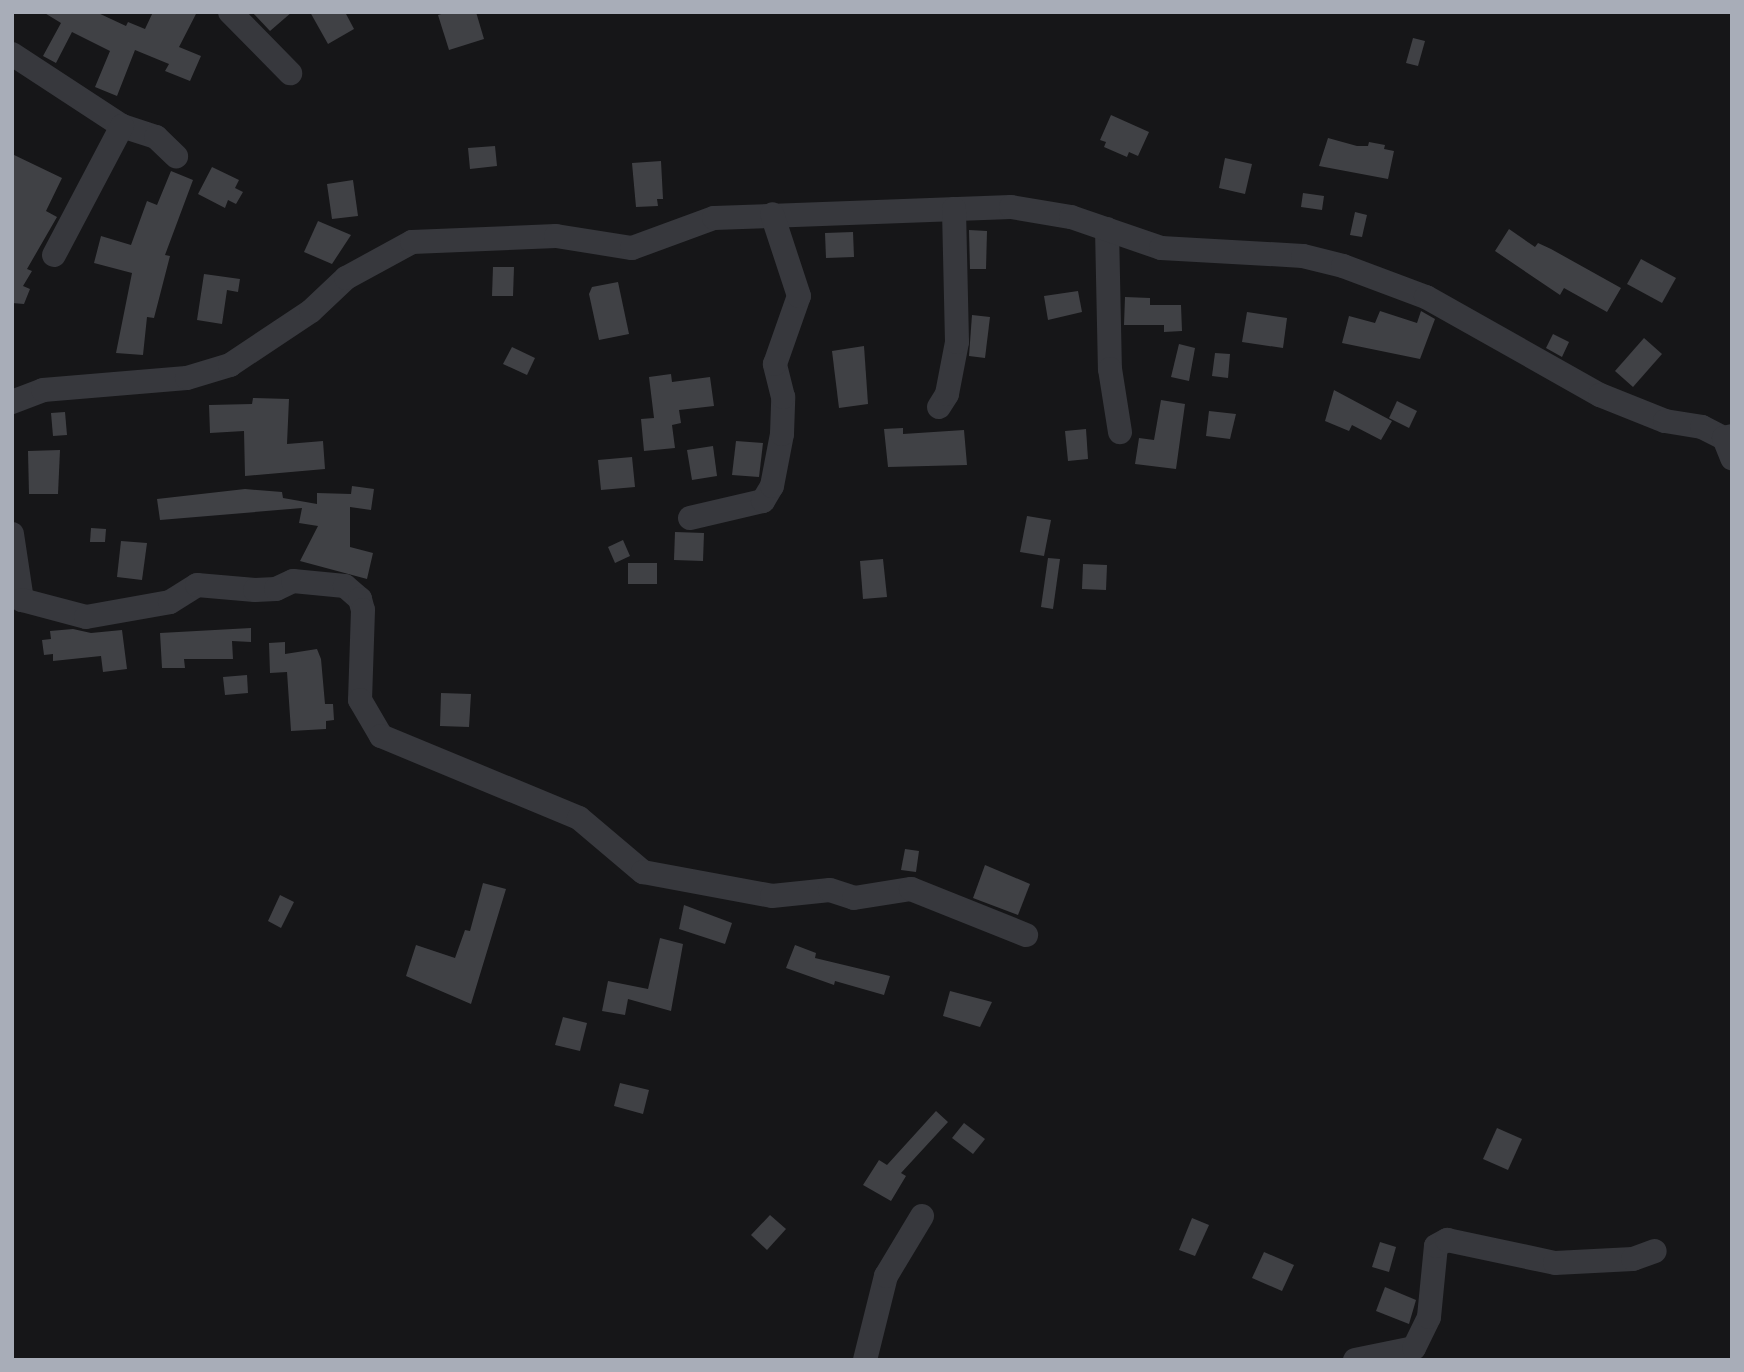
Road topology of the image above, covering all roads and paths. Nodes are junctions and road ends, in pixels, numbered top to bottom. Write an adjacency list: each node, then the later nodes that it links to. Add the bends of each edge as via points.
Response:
1 (230, 12): 3 (street)
2 (14, 57): 4 (street)
3 (290, 73)
4 (122, 126): 5 (street, via 156,137); 9 (street)
5 (176, 156)
6 (954, 209): 7 (street); 8 (street, via 1023,208); 11 (street, via 957,342 947,394)
7 (772, 214): 10 (street, via 714,218 632,248 555,236 412,242 346,278 311,311 230,365 187,378 43,390); 14 (street, via 799,296 775,364 783,397 782,434 772,486 764,501)
8 (1107, 229): 12 (street, via 1110,369); 13 (street, via 1161,248 1303,256 1380,278 1437,303 1600,395)
9 (54, 255)
10 (12, 402)
11 (939, 407)
12 (1120, 432)
13 (1729, 444)
14 (690, 518)
15 (12, 534): 16 (street, via 22,600 86,617 170,602 197,585 265,590 293,580 345,586 360,599 363,610 359,700 380,736 579,818 643,872 772,896 830,890 854,898 912,889)
16 (1026, 935)
17 (922, 1216): 19 (street, via 886,1276)
18 (1655, 1251): 20 (street, via 1633,1259 1555,1263 1447,1240 1436,1246 1429,1317 1414,1348)
19 (865, 1360)
20 (1355, 1360)

